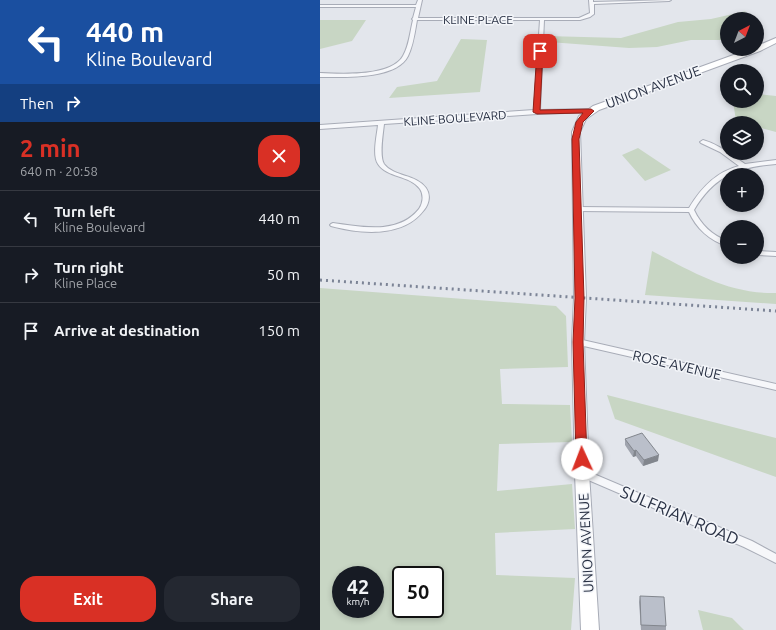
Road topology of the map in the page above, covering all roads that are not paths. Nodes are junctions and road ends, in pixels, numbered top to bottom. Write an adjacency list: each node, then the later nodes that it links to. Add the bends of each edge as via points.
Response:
1 (420, 0): 5 (street)
2 (669, 0): 3 (street)
3 (592, 1): 7 (street, KLINE PLACE, via 592,12 580,19)
4 (320, 6): 5 (street)
5 (418, 6): 6 (street)
6 (414, 19): 7 (street, KLINE PLACE); 11 (street, via 405,57 400,64 384,70 355,74)
7 (542, 19): 13 (street)
8 (776, 40): 9 (main road, UNION AVENUE)
9 (764, 46)
10 (738, 56): 12 (main road, UNION AVENUE)
11 (320, 75)
12 (591, 111): 13 (street, KLINE BOULEVARD); 19 (main road, UNION AVENUE, via 582,118 576,132)
13 (537, 112): 14 (street, KLINE BOULEVARD)
14 (381, 123): 15 (street, KLINE BOULEVARD); 21 (street, via 381,164 418,184 425,192 425,205 412,220 390,228 371,230)
15 (320, 127)
16 (703, 142): 18 (street, via 722,151)
17 (776, 162): 18 (street)
18 (743, 166): 20 (street, via 720,176 706,188)
19 (577, 208): 20 (street); 25 (main road, UNION AVENUE, via 580,298)
20 (691, 210): 22 (street, via 704,230)
21 (333, 225)
22 (720, 241)
23 (764, 253): 24 (street)
24 (776, 254)
25 (578, 342): 26 (street, ROSE AVENUE); 27 (main road, UNION AVENUE)
26 (776, 387)
27 (582, 473): 28 (street, SULFRIAN ROAD, via 748,544); 29 (main road, UNION AVENUE)
28 (776, 559)
29 (590, 630)

